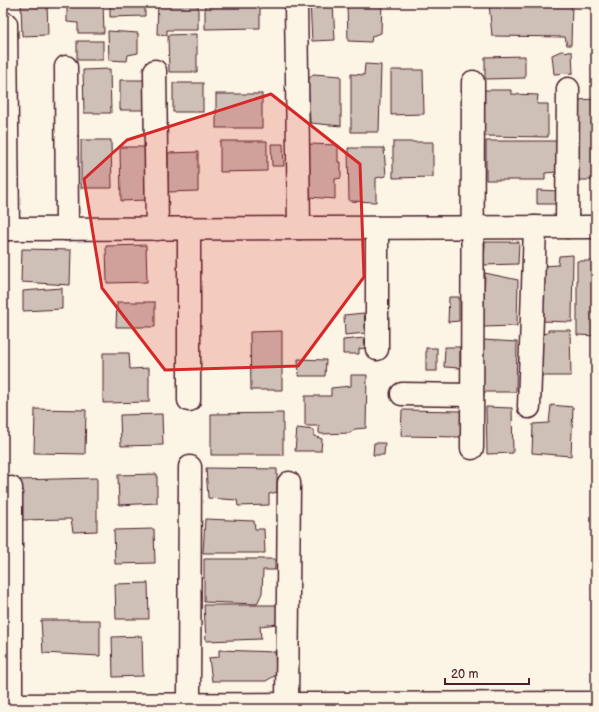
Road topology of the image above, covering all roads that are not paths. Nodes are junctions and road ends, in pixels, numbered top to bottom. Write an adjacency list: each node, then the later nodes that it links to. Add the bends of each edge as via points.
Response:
1 (296, 3): 13 (street)
2 (6, 24): 16 (street)
3 (66, 67): 10 (street)
4 (155, 70): 11 (street)
5 (473, 82): 15 (street)
6 (568, 89): 8 (street)
7 (535, 227): 8 (street); 15 (street); 21 (street)
8 (567, 227): 9 (street)
9 (596, 227)
10 (67, 228): 11 (street); 16 (street)
11 (158, 228): 12 (street)
12 (189, 228): 13 (street); 20 (street)
13 (299, 228): 14 (street)
14 (377, 228): 15 (street); 17 (street)
15 (473, 228): 19 (street)
16 (6, 229)
17 (377, 349)
18 (402, 394): 19 (street)
19 (472, 395): 22 (street)
20 (189, 400)
21 (529, 407)
22 (472, 448)
23 (190, 467): 27 (street)
24 (289, 483): 28 (street)
25 (11, 488): 29 (street)
26 (596, 703): 30 (street)
27 (189, 704): 28 (street); 29 (street)
28 (287, 704): 30 (street)
29 (8, 706)
30 (492, 706)

